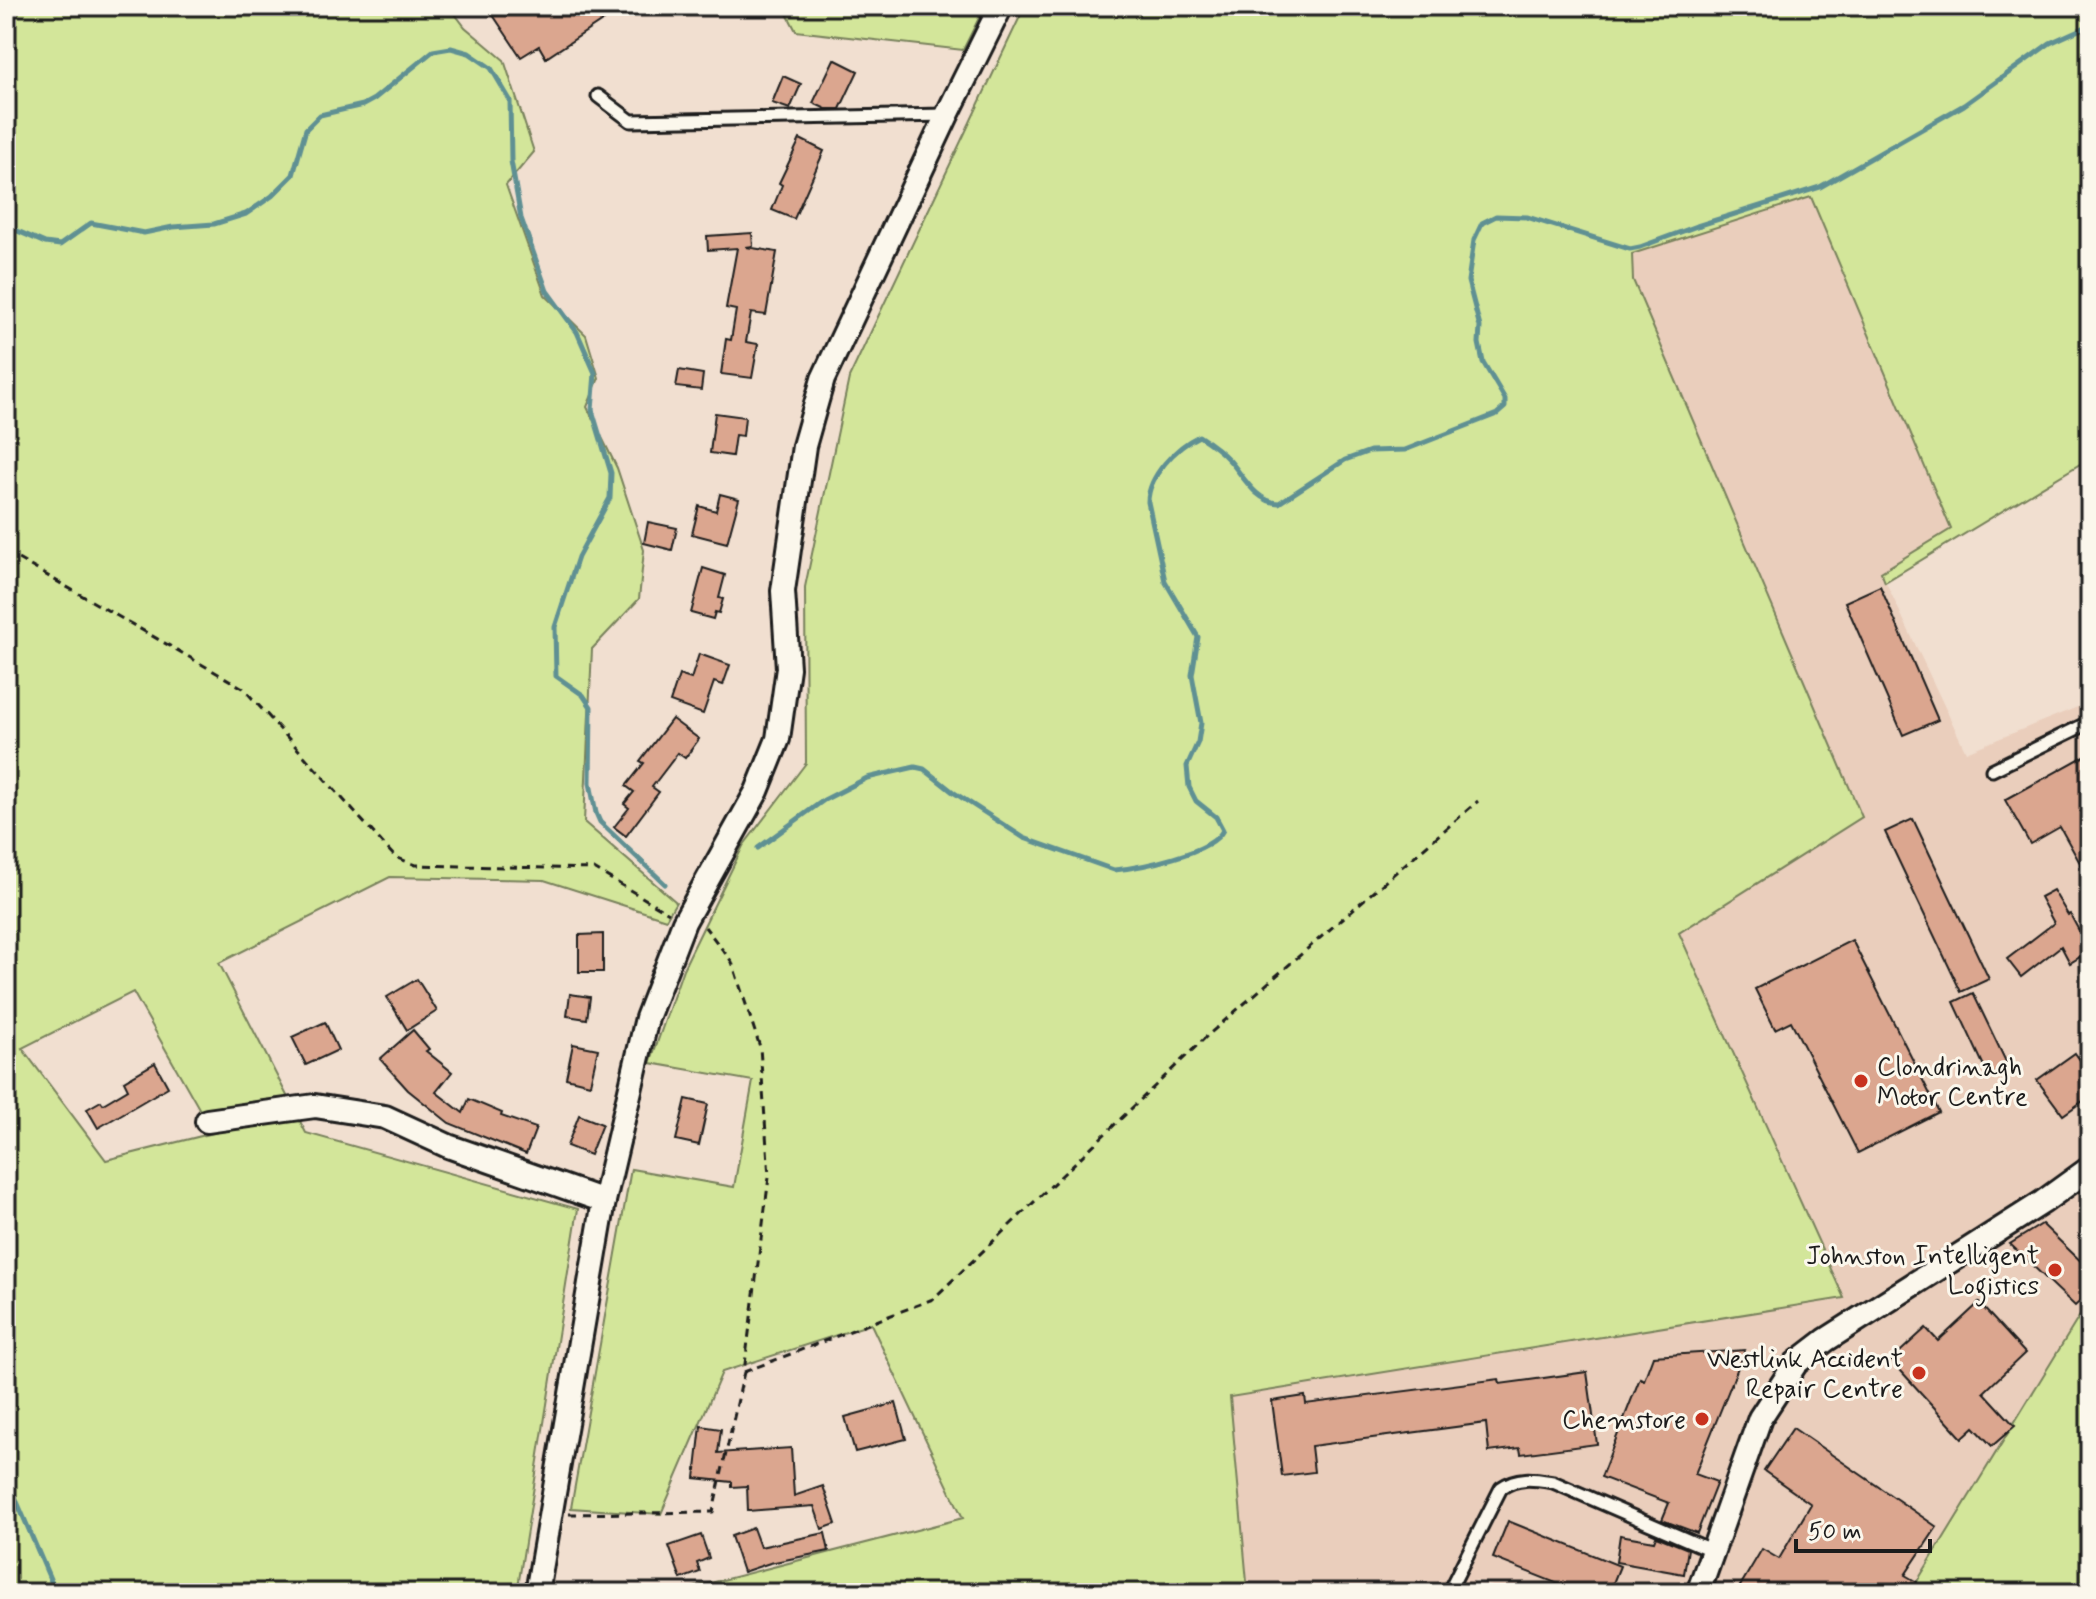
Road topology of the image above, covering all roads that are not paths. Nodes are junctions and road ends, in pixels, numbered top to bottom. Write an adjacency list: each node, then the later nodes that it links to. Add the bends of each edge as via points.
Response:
1 (1001, 6): 3 (street)
2 (598, 96): 3 (lane, via 631,121)
3 (947, 115): 8 (street, via 823,379 804,446 783,591 788,668 778,739 757,791 684,922 647,1018)
4 (2090, 722): 5 (lane)
5 (1992, 770)
6 (207, 1121): 8 (street, via 315,1106 385,1117 448,1146)
7 (2090, 1168): 9 (street, via 1796,1363 1760,1418)
8 (604, 1201): 10 (street)
9 (1713, 1551): 11 (lane, via 1553,1482 1528,1478 1501,1488); 12 (street)
10 (537, 1593)
11 (1448, 1593)
12 (1698, 1593)

